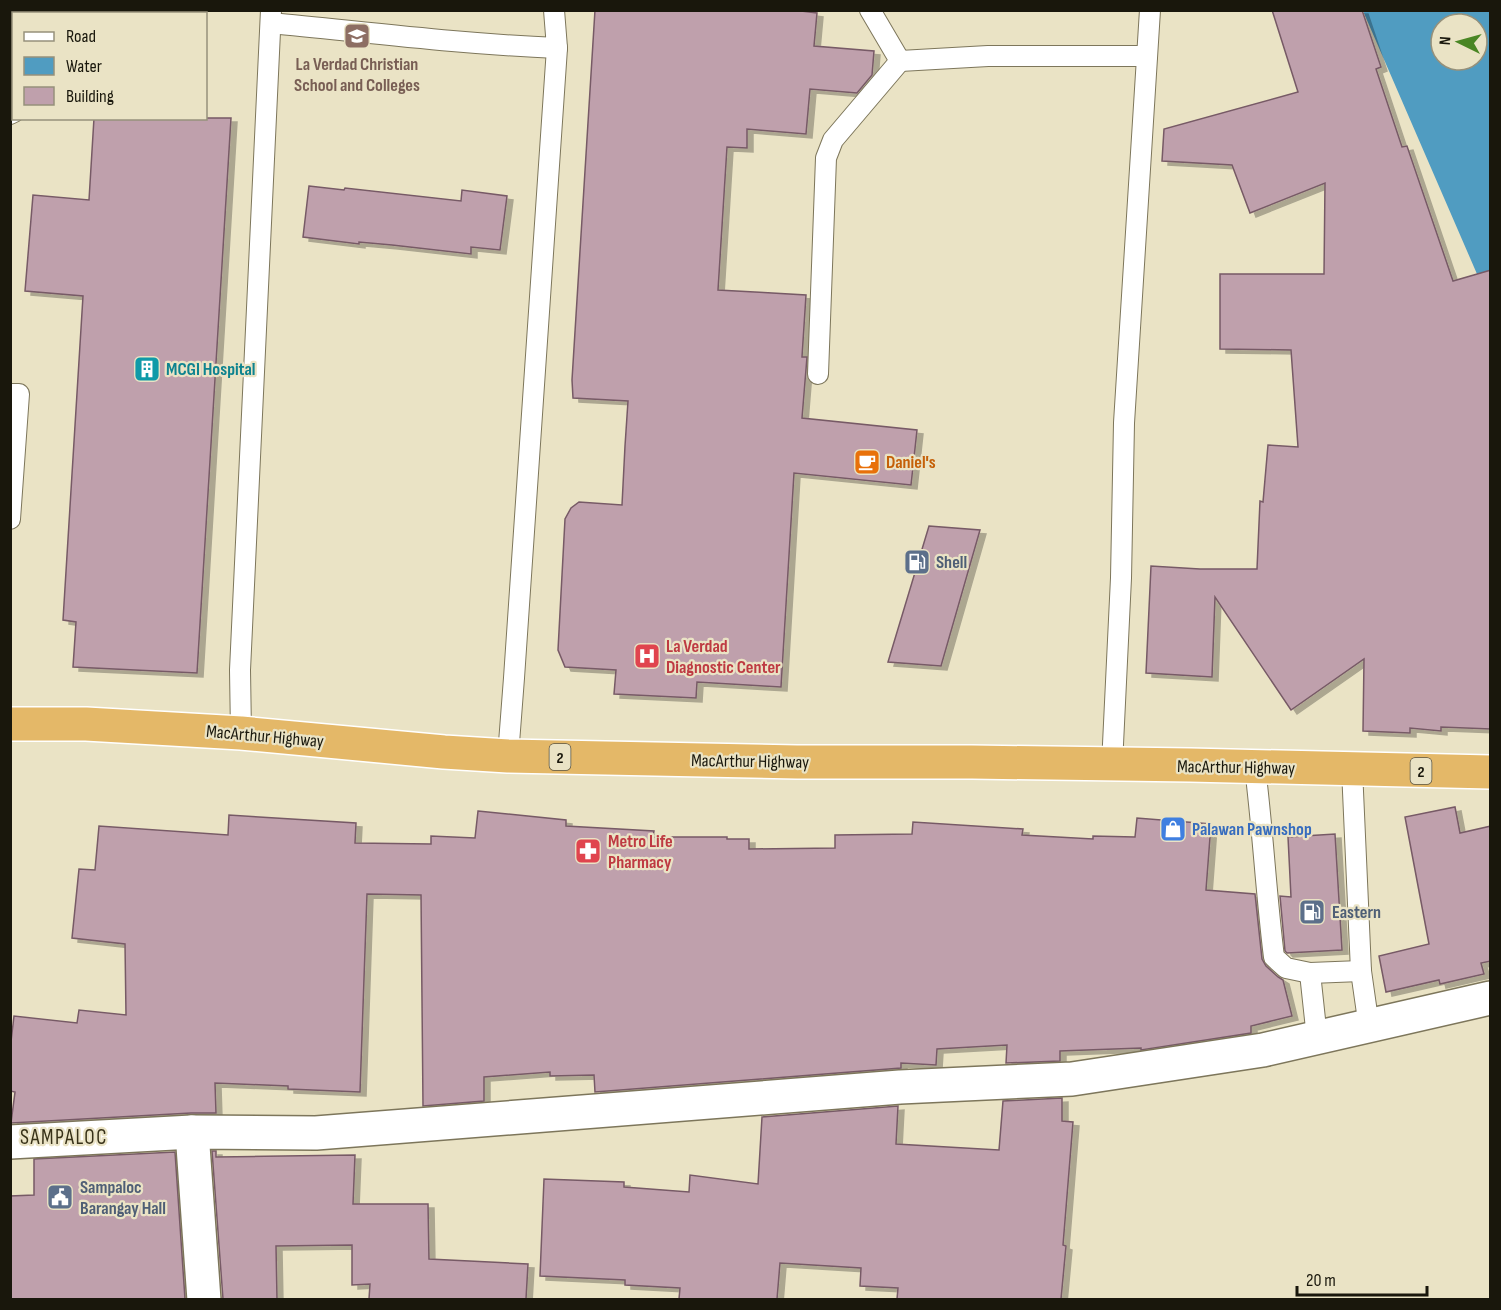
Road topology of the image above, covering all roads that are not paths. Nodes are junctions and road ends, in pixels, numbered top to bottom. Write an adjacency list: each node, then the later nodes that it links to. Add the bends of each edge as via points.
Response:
1 (554, 10): 5 (lane)
2 (870, 10): 7 (lane)
3 (1150, 10): 6 (lane)
4 (271, 17): 5 (lane, via 445,41); 12 (lane, via 240,670)
5 (557, 48): 13 (lane)
6 (1147, 56): 7 (lane, via 988,56); 14 (lane, via 1124,423)
7 (900, 61): 8 (lane, via 833,140 826,158)
8 (818, 374)
9 (10, 394): 10 (lane, via 19,394)
10 (10, 519)
11 (10, 724): 12 (highway, MacArthur Highway / 2)
12 (241, 733): 13 (highway, MacArthur Highway / 2)
13 (508, 756): 14 (highway, MacArthur Highway / 2)
14 (1112, 765): 15 (highway, MacArthur Highway / 2)
15 (1255, 768): 16 (highway, MacArthur Highway / 2); 19 (lane, via 1274,957 1286,968)
16 (1352, 769): 17 (highway, MacArthur Highway / 2); 18 (lane)
17 (1491, 772)
18 (1361, 971): 19 (lane); 21 (lane)
19 (1310, 973): 22 (lane)
20 (1491, 998): 21 (street)
21 (1370, 1027): 22 (street)
22 (1317, 1038): 23 (street, via 1072,1079 900,1088 316,1133)
23 (192, 1132): 24 (street); 25 (street)
24 (10, 1142)
25 (204, 1299)

